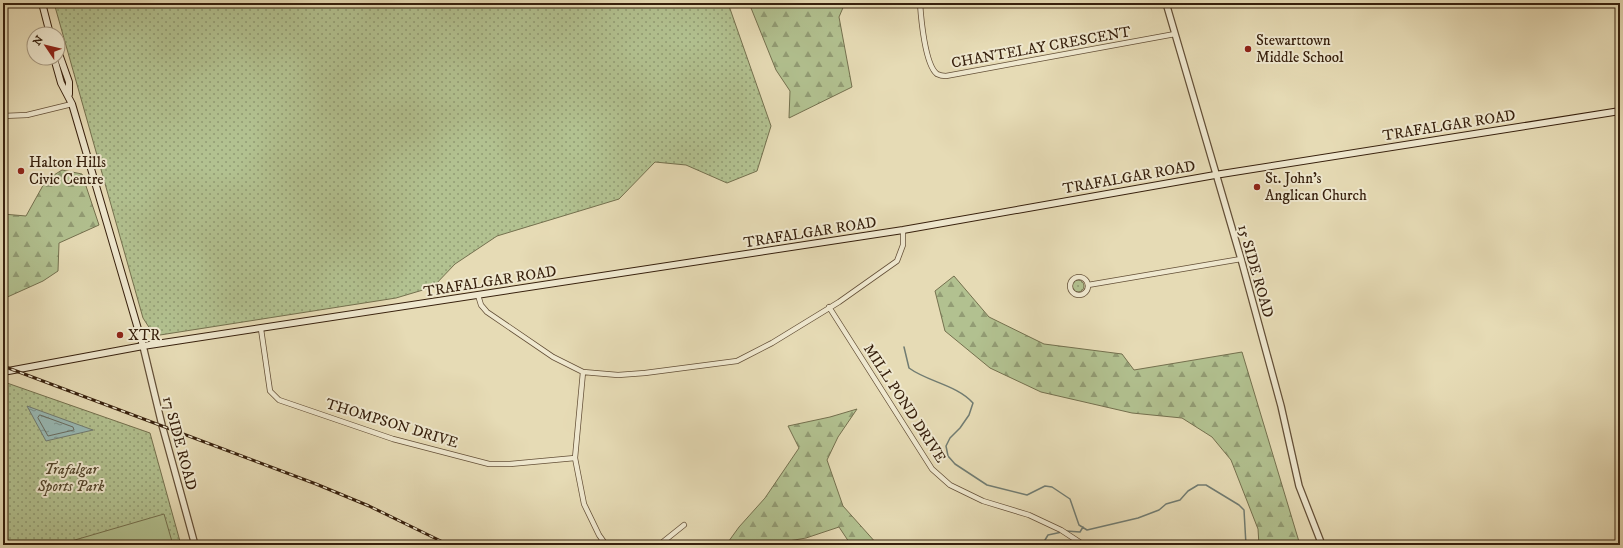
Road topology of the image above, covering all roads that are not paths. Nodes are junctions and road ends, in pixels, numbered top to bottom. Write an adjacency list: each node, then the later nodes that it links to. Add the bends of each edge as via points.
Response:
1 (42, 3): 4 (main road)
2 (920, 3): 5 (street, CHANTELAY CRESCENT, via 921,21 931,65 937,74 946,76)
3 (1166, 3): 5 (street, 15 SIDE ROAD)
4 (48, 26)
5 (1175, 34): 12 (street, 15 SIDE ROAD)
6 (57, 66): 8 (main road)
7 (64, 66): 8 (main road, via 69,82)
8 (69, 95): 9 (main road)
9 (72, 104): 11 (street, via 27,115); 19 (main road)
10 (1620, 111): 12 (main road, TRAFALGAR ROAD)
11 (3, 116)
12 (1215, 175): 13 (main road, TRAFALGAR ROAD); 14 (street, 15 SIDE ROAD)
13 (903, 230): 16 (main road, TRAFALGAR ROAD); 17 (street, via 903,245 897,261)
14 (1241, 259): 15 (street); 28 (street, 15 SIDE ROAD, via 1299,486)
15 (1088, 285): 15 (street, via 1085,279 1078,277 1072,280 1069,287 1072,293 1079,296 1086,292)
16 (478, 295): 18 (main road, TRAFALGAR ROAD); 21 (street, via 481,305 487,312 553,357)
17 (829, 308): 21 (street, via 737,361 618,375); 27 (street, MILL POND DRIVE, via 932,469 950,485 983,501 1029,515 1061,530)
18 (260, 329): 19 (main road, TRAFALGAR ROAD); 22 (street, THOMPSON DRIVE, via 270,391 279,400 393,439 489,464)
19 (143, 346): 20 (main road, TRAFALGAR ROAD); 24 (street, 17 SIDE ROAD)
20 (3, 372)
21 (583, 372): 22 (street)
22 (574, 458): 25 (street, via 584,504)
23 (684, 525): 26 (street)
24 (195, 545)
25 (606, 545)
26 (659, 545)
27 (1084, 545)
28 (1322, 545)

